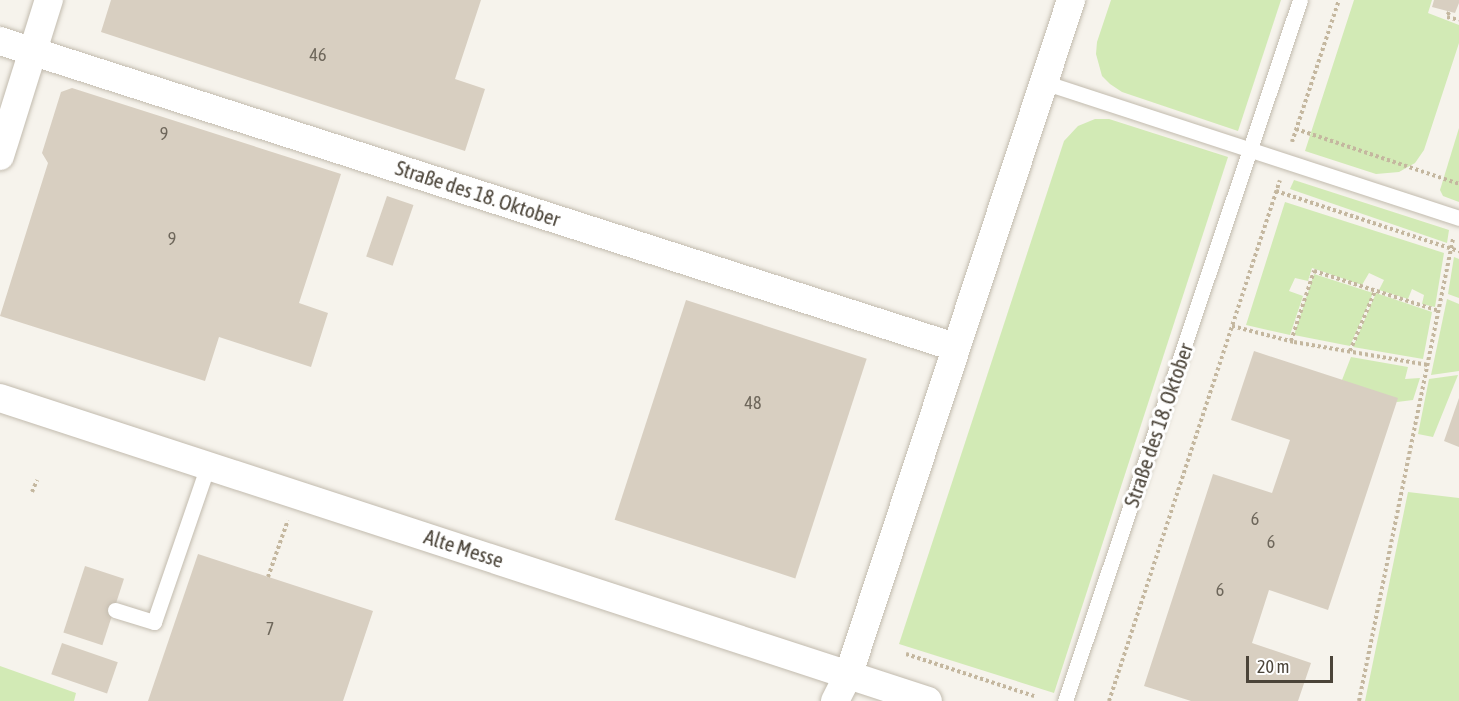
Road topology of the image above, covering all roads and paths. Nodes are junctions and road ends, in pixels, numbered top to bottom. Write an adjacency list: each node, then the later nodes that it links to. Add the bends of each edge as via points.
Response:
1 (49, 0): 8 (street)
2 (1071, 0): 9 (street)
3 (1300, 0): 11 (lane, Straße des 18. Oktober)
4 (1339, 0): 10 (path)
5 (1449, 12): 6 (path, via 1447,17)
6 (1459, 20)
7 (0, 41): 8 (street, Straße des 18. Oktober)
8 (33, 51): 12 (street); 23 (street, Straße des 18. Oktober)
9 (1043, 82): 11 (lane); 23 (street)
10 (1296, 129): 13 (path); 14 (path)
11 (1250, 149): 13 (lane); 38 (lane, Straße des 18. Oktober)
12 (0, 156)
13 (1286, 161): 15 (path); 16 (lane)
14 (1459, 184)
15 (1276, 191): 17 (path); 21 (path)
16 (1458, 217): 17 (path)
17 (1451, 249): 18 (path); 20 (path)
18 (1459, 251)
19 (1375, 291): 20 (path); 22 (path, via 1314,271); 24 (path)
20 (1439, 311): 25 (path)
21 (1232, 326): 22 (path); 39 (path)
22 (1291, 341): 24 (path)
23 (955, 347): 34 (street)
24 (1350, 352): 25 (path)
25 (1428, 365): 40 (path)
26 (0, 398): 27 (street, Alte Messe)
27 (208, 465): 30 (street, Alte Messe); 32 (lane, via 154,622)
28 (37, 480): 29 (path)
29 (32, 492)
30 (298, 494): 31 (path); 34 (street, Alte Messe)
31 (268, 577)
32 (115, 609)
33 (906, 654): 35 (path)
34 (849, 673): 36 (street); 37 (street, Alte Messe)
35 (1034, 696)
36 (835, 701)
37 (928, 701)
38 (1065, 701)
39 (1108, 701)
40 (1359, 701)

